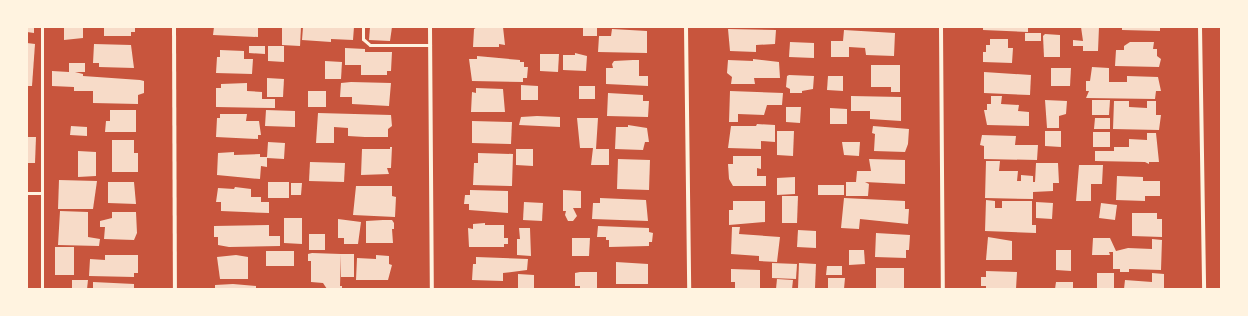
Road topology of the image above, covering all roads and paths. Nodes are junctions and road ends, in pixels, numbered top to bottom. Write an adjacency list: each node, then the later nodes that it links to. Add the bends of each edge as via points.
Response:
1 (42, 27): 10 (lane)
2 (174, 27): 12 (street)
3 (363, 27): 8 (lane, via 363,39 370,44)
4 (430, 27): 8 (street)
5 (686, 27): 14 (street)
6 (941, 27): 15 (street)
7 (1200, 27): 16 (street)
8 (430, 45): 13 (street)
9 (27, 193): 10 (lane)
10 (42, 193): 11 (lane)
11 (42, 289)
12 (175, 289)
13 (432, 289)
14 (689, 289)
15 (943, 289)
16 (1204, 289)

